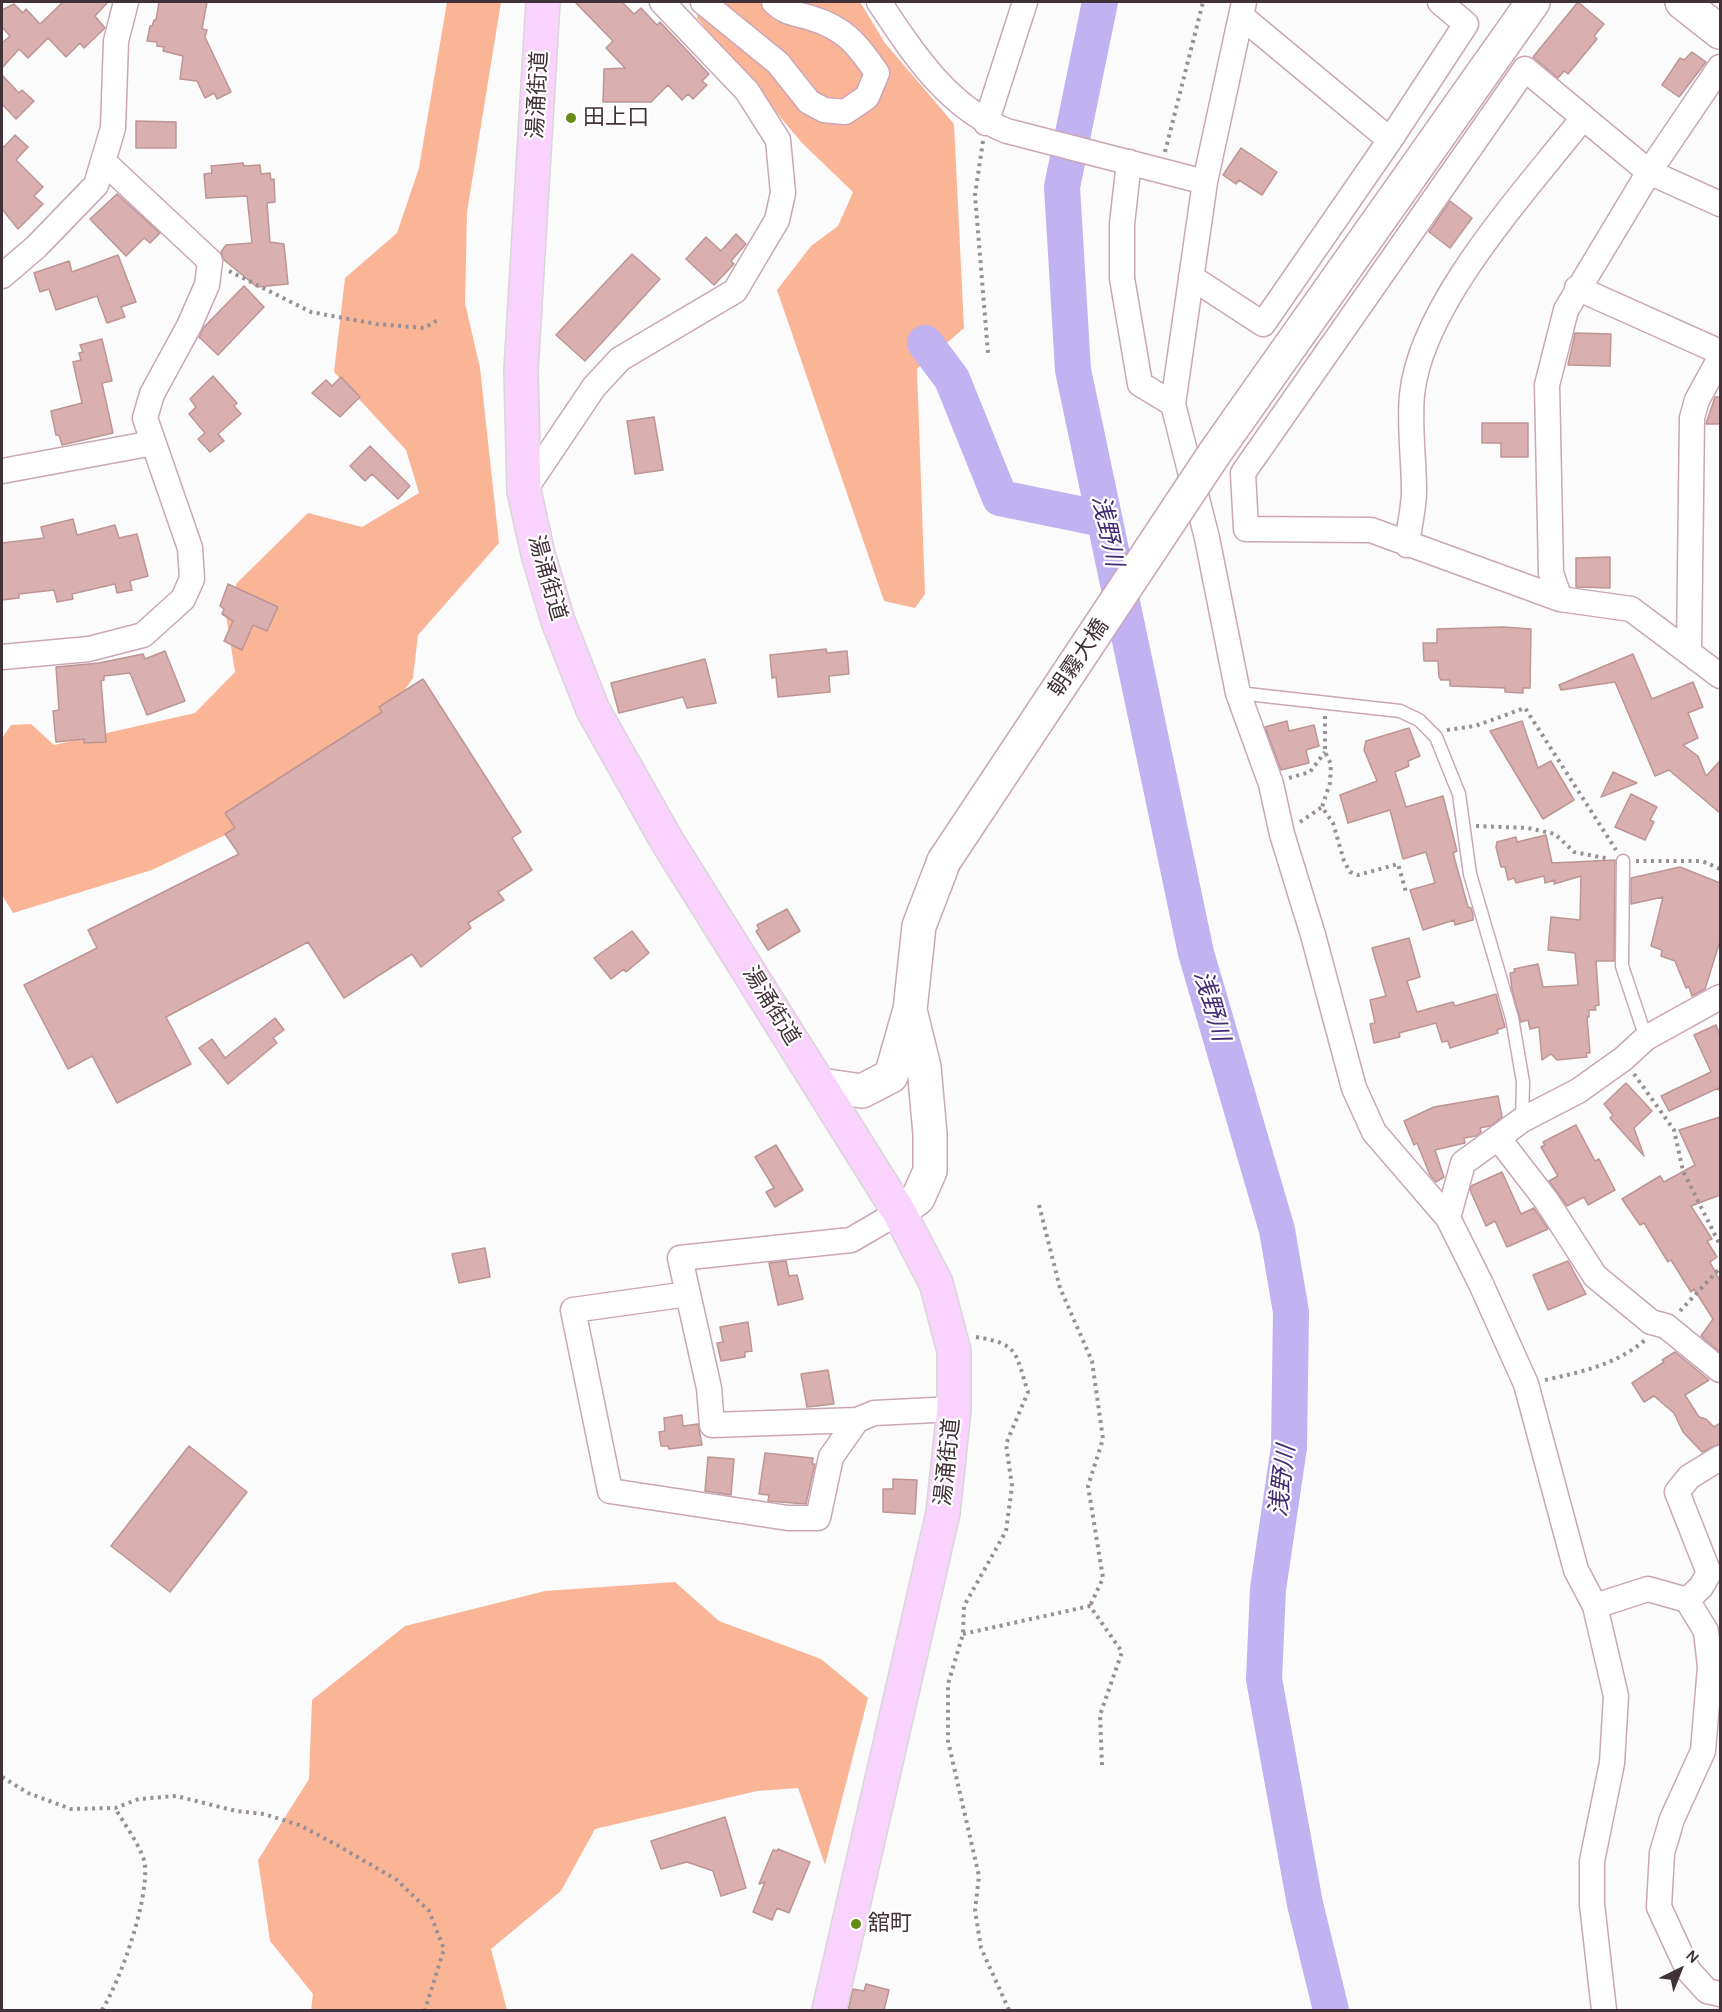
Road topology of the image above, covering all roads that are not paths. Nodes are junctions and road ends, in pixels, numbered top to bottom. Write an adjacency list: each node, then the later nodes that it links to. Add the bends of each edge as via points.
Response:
1 (126, 2): 18 (street, via 116,40 113,128)
2 (543, 2): 30 (main road, 湯涌街道, via 521,370)
3 (662, 2): 30 (street, via 747,91 778,140 783,193 777,220 735,291 620,359 601,380)
4 (702, 2): 5 (street, via 778,63 809,102 824,110 845,112 867,97 877,73 854,40 812,18 785,12)
5 (774, 2)
6 (879, 2): 15 (street, via 916,58 958,103)
7 (1025, 2): 15 (street)
8 (1440, 2): 16 (street, via 1466,24)
9 (1533, 2): 39 (street, 朝霧大橋, bridge, via 1214,454 944,861 920,926)
10 (1682, 2): 12 (street)
11 (1242, 9): 16 (street); 20 (street)
12 (1720, 32)
13 (1720, 67): 19 (street)
14 (1582, 119): 19 (street); 31 (street, via 1476,255 1425,340 1412,394 1414,491); 31 (street, via 1526,69 1244,473 1246,529 1371,530)
15 (996, 127): 17 (street)
16 (1390, 140): 23 (street, via 1263,324)
17 (1125, 161): 20 (street); 27 (street, via 1122,278 1140,384)
18 (104, 162): 22 (street, via 96,185); 28 (street, via 210,261 207,285 152,394 145,418)
19 (1649, 172): 21 (street); 24 (street)
20 (1205, 182): 23 (street)
21 (1720, 204)
22 (2, 276)
23 (1191, 277): 27 (street)
24 (1577, 288): 25 (street); 32 (street, via 1566,310 1547,386 1551,573)
25 (1720, 352)
26 (1720, 358): 33 (street, via 1697,400 1692,418)
27 (1173, 404): 36 (street, via 1207,538)
28 (153, 442): 29 (street); 34 (street, via 190,548 192,579 183,599 143,635 89,649)
29 (2, 471)
30 (524, 491): 41 (main road, 湯涌街道, via 558,621 593,710 667,841)
31 (1407, 545): 32 (street)
32 (1560, 600): 33 (street, via 1631,609)
33 (1689, 650): 35 (street)
34 (2, 657)
35 (1720, 676)
36 (1238, 693): 42 (lane, via 1400,711 1419,720 1436,737 1459,794 1470,874 1512,1018 1523,1082); 45 (street, via 1271,784 1354,1088 1374,1132)
37 (1623, 861): 40 (lane, via 1622,966)
38 (1720, 997): 40 (street)
39 (910, 1010): 41 (street, via 891,1076 862,1091); 44 (street, via 924,1067 930,1171 918,1198)
40 (1646, 1038): 42 (street, via 1578,1091)
41 (821, 1085): 44 (main road, 湯涌街道)
42 (1522, 1120): 43 (street)
43 (1499, 1139): 45 (street, via 1463,1163); 47 (street, via 1546,1200 1595,1276 1651,1322 1666,1326)
44 (899, 1212): 46 (street, via 851,1240 680,1258); 48 (main road, 湯涌街道, via 936,1283 954,1351)
45 (1448, 1218): 52 (street, via 1526,1384 1576,1570)
46 (688, 1294): 49 (street, via 709,1388 712,1425); 49 (street, via 573,1310 610,1491 788,1518 818,1518 831,1457)
47 (1720, 1370)
48 (954, 1410): 49 (street, via 874,1413); 54 (main road, 湯涌街道, via 934,1558)
49 (857, 1420)
50 (1720, 1458): 51 (street, via 1689,1477 1677,1492 1709,1573)
51 (1687, 1600): 52 (street, via 1648,1589); 53 (street, via 1706,1631 1710,1667 1703,1751 1671,1819 1662,1853 1659,1907 1688,1970 1707,1991)
52 (1595, 1606): 55 (street, via 1616,1696 1612,1763 1592,1861 1592,1904)
53 (1720, 1994)
54 (829, 2010)
55 (1604, 2010)

